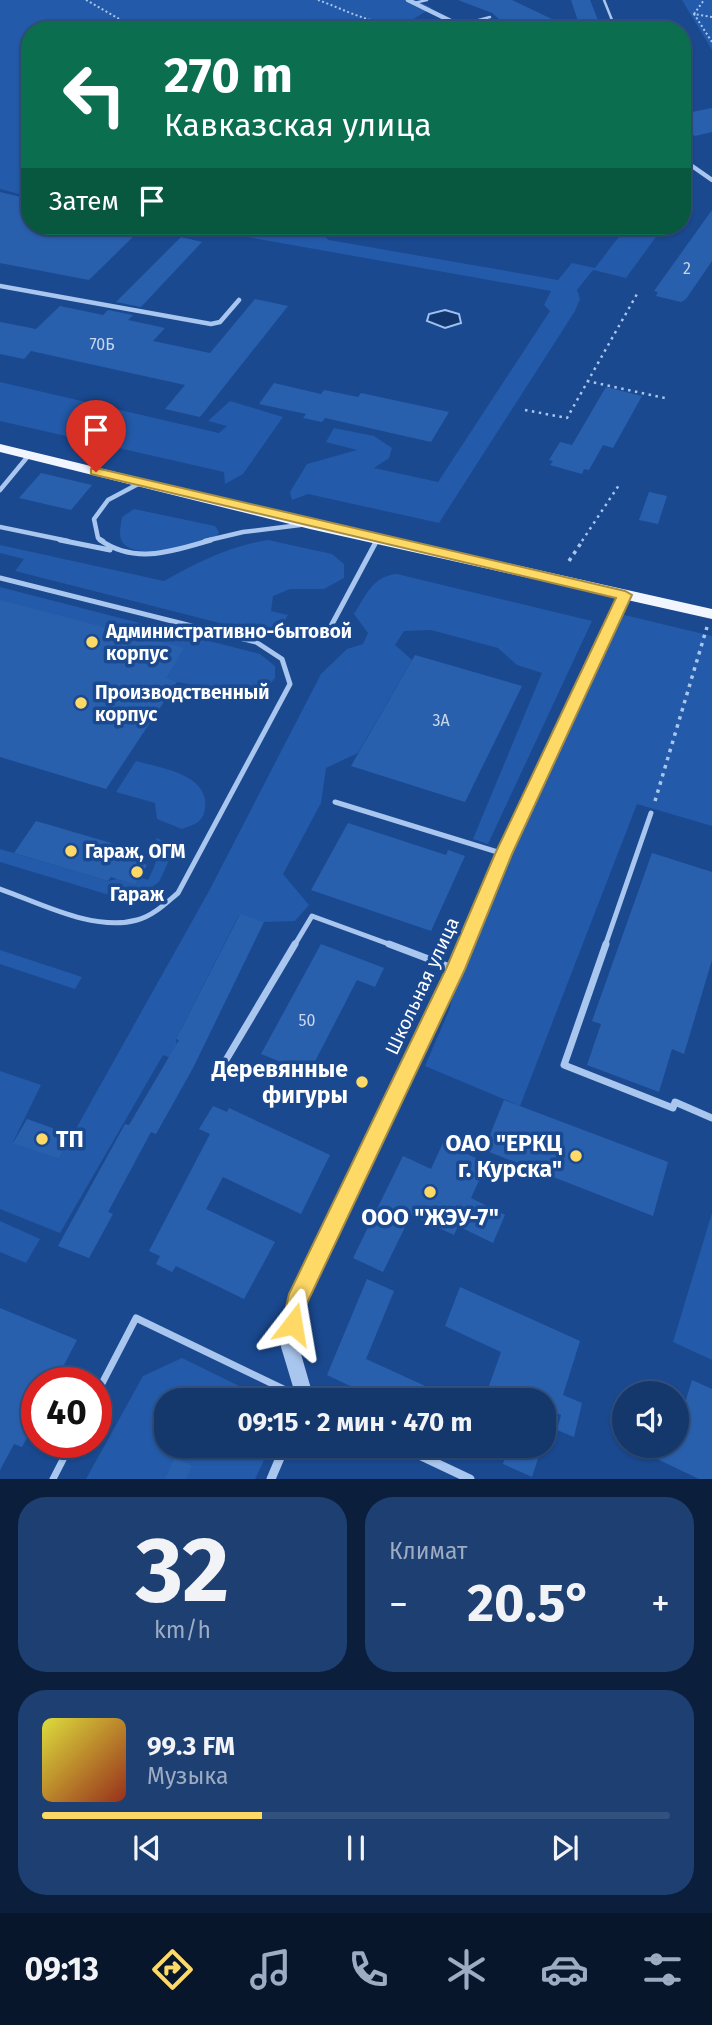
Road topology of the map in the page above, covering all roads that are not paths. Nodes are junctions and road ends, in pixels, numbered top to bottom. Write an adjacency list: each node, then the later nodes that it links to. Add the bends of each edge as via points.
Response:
1 (408, 0): 4 (street)
2 (427, 0): 4 (lane)
3 (604, 0): 8 (lane)
4 (414, 3): 6 (street)
5 (490, 17): 7 (lane)
6 (452, 21)
7 (475, 21)
8 (612, 21)
9 (691, 165): 10 (street)
10 (712, 180)
11 (0, 286): 12 (lane, via 212,324 220,322)
12 (239, 300)
13 (0, 448): 14 (main road)
14 (29, 455): 15 (main road); 16 (lane)
15 (140, 483): 17 (main road); 20 (lane, via 108,500 94,519 99,538)
16 (0, 490)
17 (310, 524): 19 (main road); 20 (lane, via 252,531 162,554)
18 (0, 527): 20 (lane)
19 (377, 539): 22 (main road); 24 (lane)
20 (120, 552)
21 (0, 578): 28 (lane, via 256,642 282,659 290,684 178,893 155,910 135,921 107,923)
22 (625, 595): 23 (main road); 27 (street, Школьная улица)
23 (711, 614)
24 (331, 626)
25 (335, 802): 27 (lane)
26 (652, 813): 31 (lane, via 564,1065 673,1108 675,1102)
27 (504, 854): 29 (street, Школьная улица)
28 (0, 889)
29 (455, 969): 30 (lane, via 312,916); 34 (street, Школьная улица, via 296,1301 290,1347)
30 (226, 1060)
31 (712, 1118)
32 (111, 1367): 33 (lane, via 136,1318)
33 (280, 1388)
34 (302, 1388)
35 (64, 1458): 38 (lane)
36 (280, 1458): 39 (street)
37 (425, 1458): 40 (street)
38 (53, 1479)
39 (271, 1479)
40 (470, 1479)

